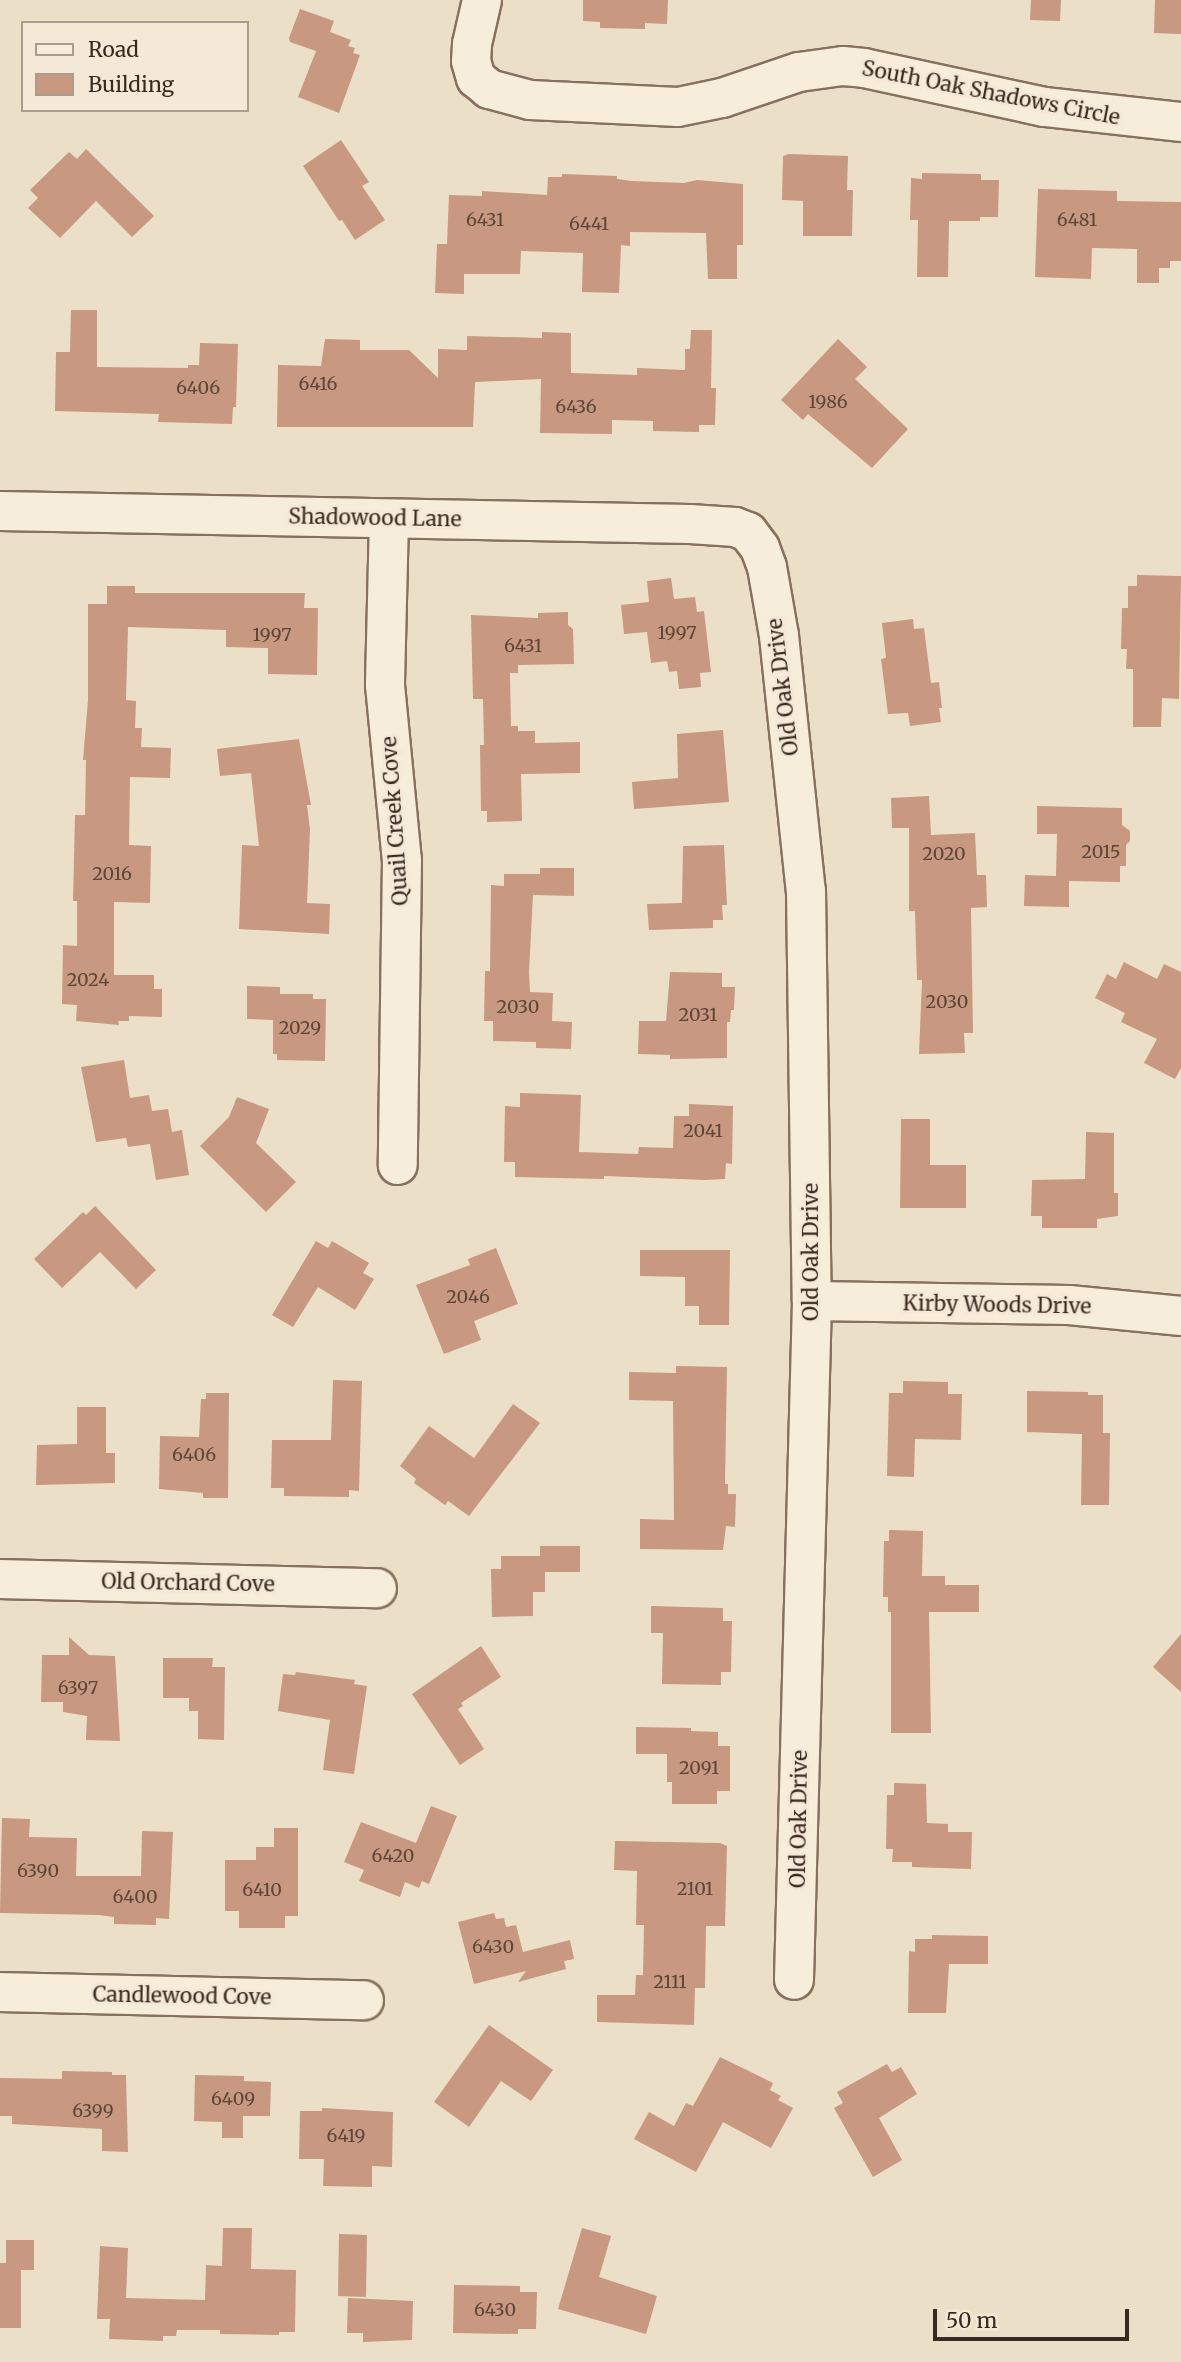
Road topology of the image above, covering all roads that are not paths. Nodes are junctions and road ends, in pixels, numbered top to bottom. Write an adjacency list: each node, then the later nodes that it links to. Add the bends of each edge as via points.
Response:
1 (482, 0): 2 (street, South Oak Shadows Circle, via 472,44 477,78 489,89 530,100 678,107 722,98 799,72 843,66 1045,107)
2 (1181, 122)
3 (0, 511): 4 (street, Shadowood Lane)
4 (389, 519): 5 (street, Shadowood Lane, via 677,523); 6 (street, Quail Creek Cove, via 385,685 402,871)
5 (748, 532): 7 (street, Old Oak Drive, via 767,567 779,636 806,891)
6 (398, 1166)
7 (812, 1301): 8 (street, Kirby Woods Drive, via 1069,1305); 11 (street, Old Oak Drive)
8 (1181, 1316)
9 (0, 1579): 10 (street, Old Orchard Cove)
10 (377, 1588)
11 (794, 1980)
12 (0, 1992): 13 (street, Candlewood Cove)
13 (364, 2000)

